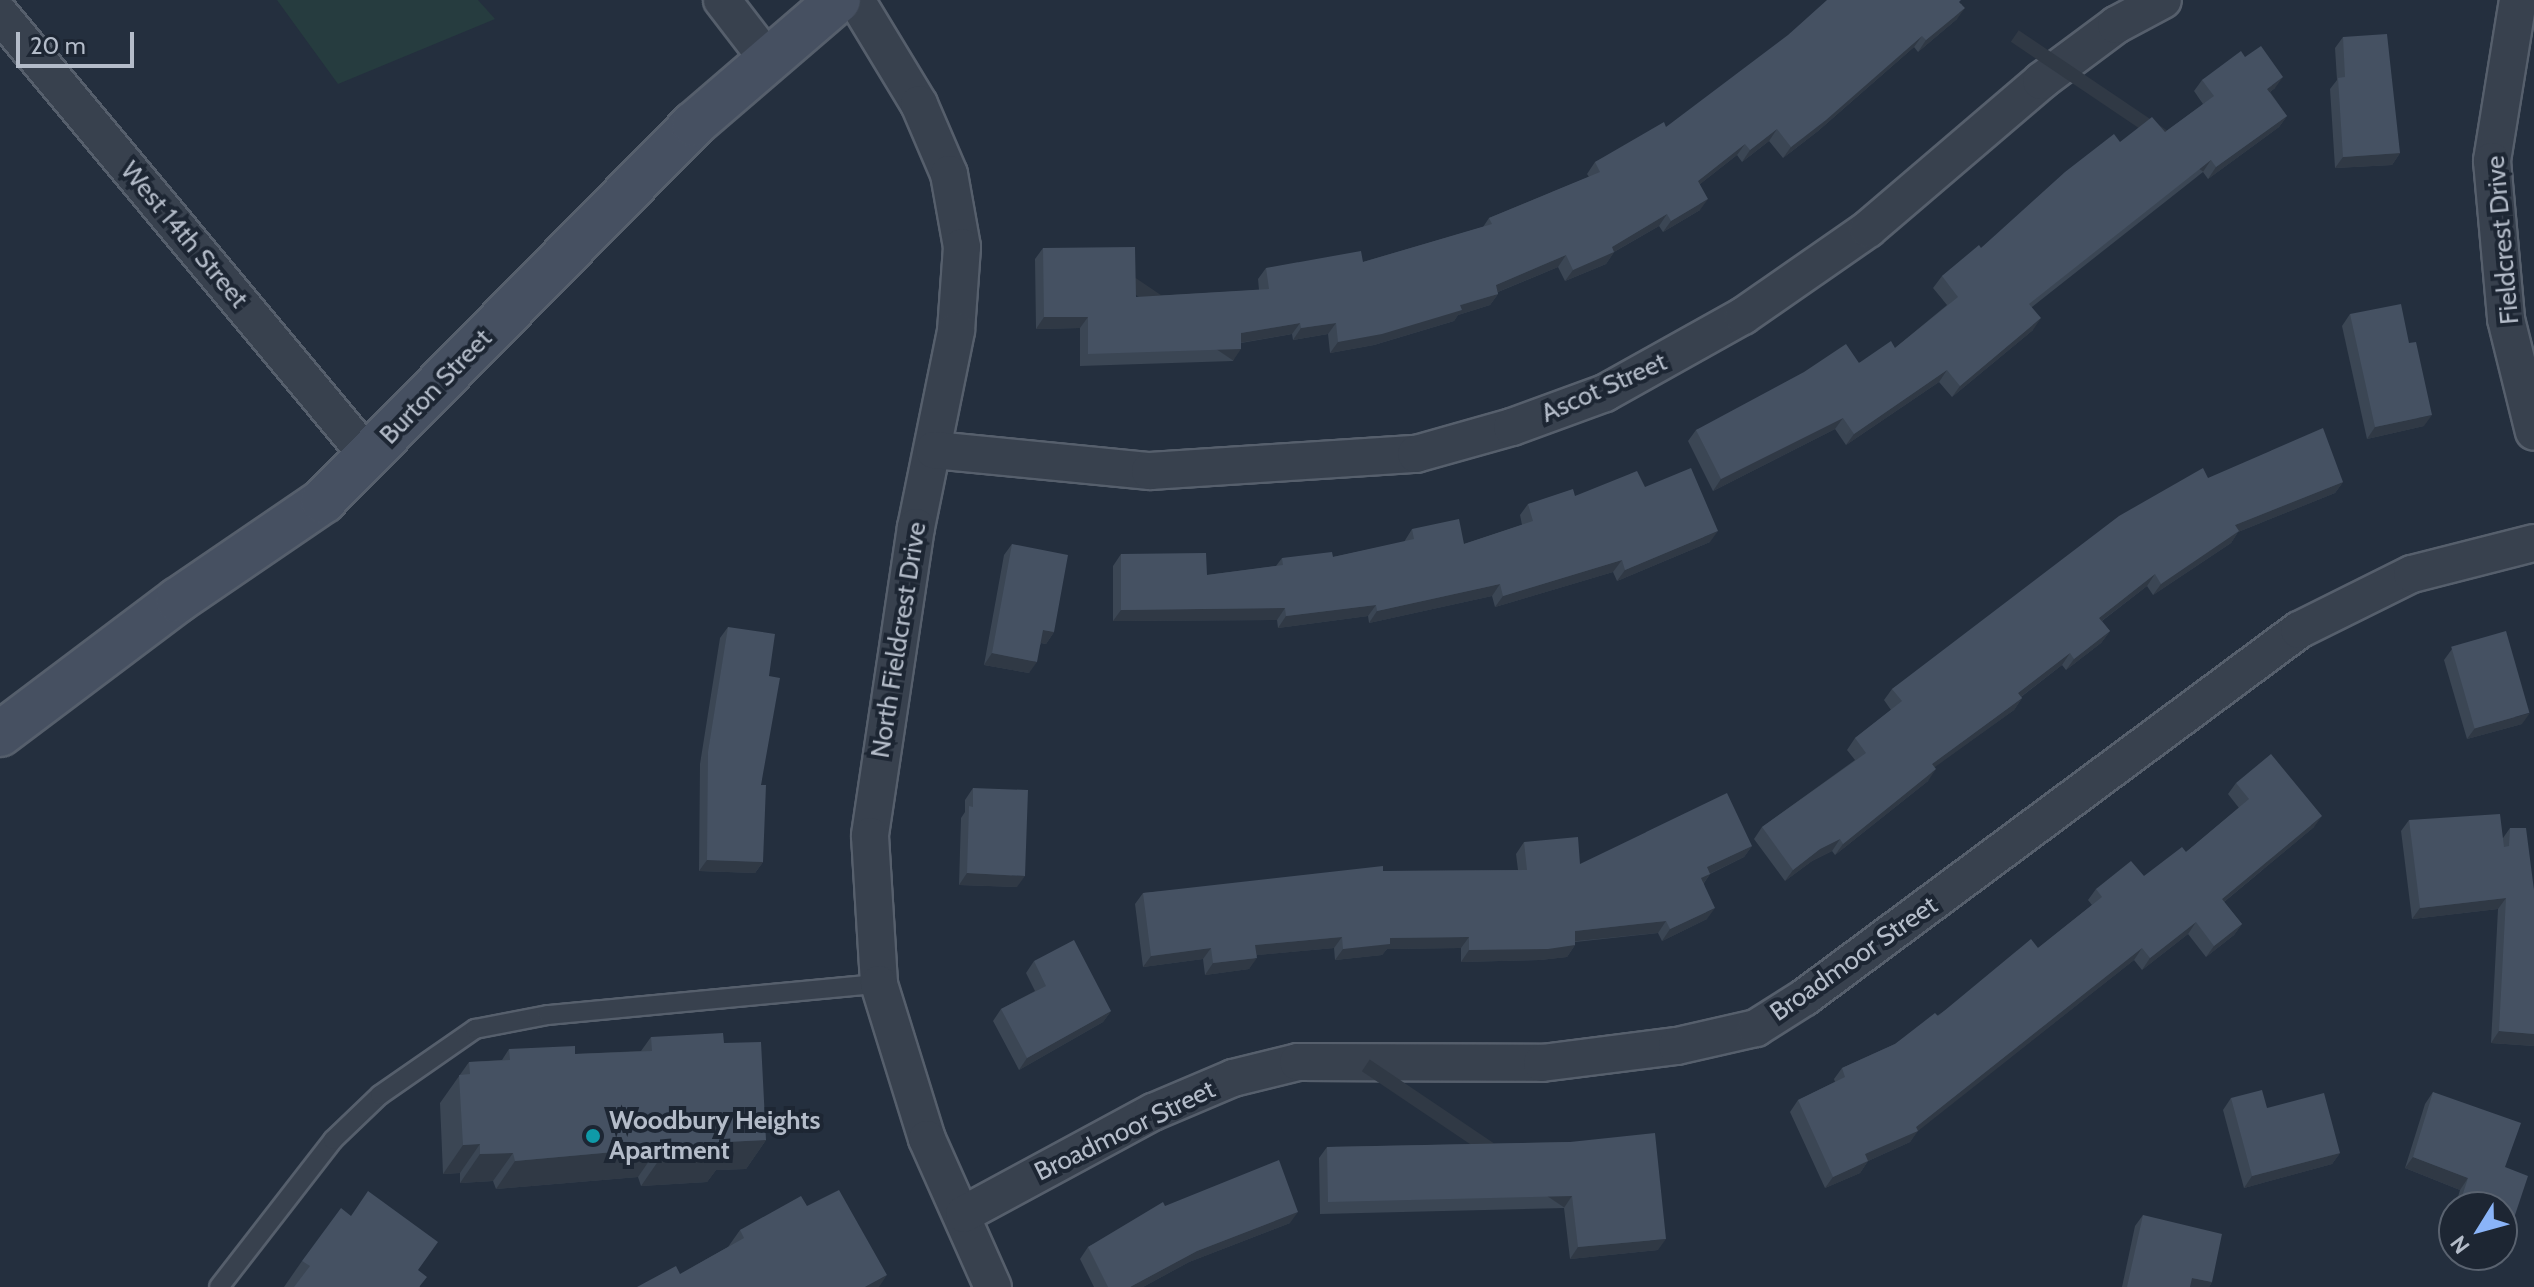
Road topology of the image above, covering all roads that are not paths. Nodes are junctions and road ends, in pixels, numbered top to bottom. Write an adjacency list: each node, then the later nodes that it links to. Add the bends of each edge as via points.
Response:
1 (722, 0): 7 (street)
2 (838, 0): 7 (street, Burton Street)
3 (856, 0): 10 (street, North Fieldcrest Drive, via 919,104 949,174 962,247 956,331)
4 (2163, 0): 10 (street, Ascot Street, via 2116,25 2041,81 1868,229 1743,316 1605,393 1416,454 1150,471)
5 (2518, 0): 8 (street, Fieldcrest Drive, via 2492,161)
6 (0, 14): 11 (street, West 14th Street)
7 (768, 60): 11 (street, Burton Street, via 694,124)
8 (2520, 315): 9 (street, Fieldcrest Drive)
9 (2534, 432)
10 (934, 450): 14 (street, North Fieldcrest Drive, via 916,527 870,836)
11 (368, 456): 13 (street, Burton Street, via 323,501 178,600)
12 (2534, 543): 15 (street, Broadmoor Street, via 2412,574 2299,630 1756,1028 1677,1046 1542,1063 1298,1062 1233,1078 1153,1112)
13 (0, 734)
14 (879, 984): 15 (street, North Fieldcrest Drive, via 927,1139); 16 (lane, via 548,1015 475,1029 380,1095 333,1140)
15 (964, 1214): 17 (street, North Fieldcrest Drive)
16 (219, 1287)
17 (993, 1287)

